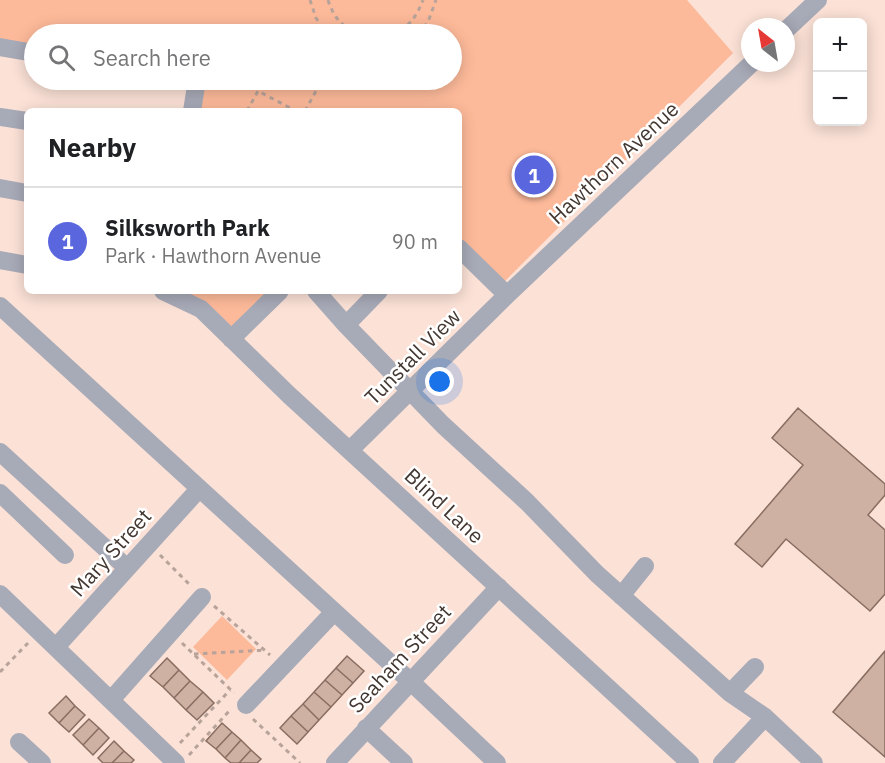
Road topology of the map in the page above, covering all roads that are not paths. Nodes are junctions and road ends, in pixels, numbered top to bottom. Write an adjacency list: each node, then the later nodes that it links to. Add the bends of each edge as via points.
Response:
1 (818, 0): 2 (street)
2 (795, 22)
3 (0, 47): 4 (street)
4 (24, 51)
5 (742, 72): 19 (street, Hawthorn Avenue)
6 (195, 90): 7 (street)
7 (192, 108)
8 (0, 117): 9 (street)
9 (24, 121)
10 (0, 188): 11 (street)
11 (24, 192)
12 (462, 251): 19 (street)
13 (0, 260): 14 (street)
14 (24, 264)
15 (169, 294): 22 (street, Blind Lane, via 201,309)
16 (277, 294): 22 (street)
17 (319, 294): 21 (street)
18 (376, 294): 21 (street)
19 (507, 295): 23 (street, Tunstall View)
20 (0, 306): 26 (street)
21 (346, 325): 23 (street)
22 (231, 339): 24 (street, Blind Lane)
23 (410, 391): 24 (street, Tunstall View); 33 (street)
24 (350, 450): 31 (street, Blind Lane)
25 (0, 452): 30 (street)
26 (199, 489): 30 (street, Mary Street); 35 (street)
27 (0, 493): 28 (street)
28 (65, 555)
29 (645, 566): 33 (street)
30 (127, 568): 36 (street, Mary Street)
31 (499, 587): 38 (street, Seaham Street); 50 (street, Blind Lane)
32 (0, 594): 36 (street)
33 (621, 596): 39 (street)
34 (202, 597): 40 (street)
35 (334, 612): 38 (street); 41 (street)
36 (56, 647): 40 (street)
37 (755, 667): 39 (street)
38 (410, 681): 43 (street, Seaham Street); 49 (street)
39 (730, 693): 42 (street)
40 (111, 700): 45 (street)
41 (240, 706)
42 (765, 717): 51 (street); 52 (street)
43 (366, 729): 47 (street, Seaham Street); 48 (street)
44 (19, 742): 46 (street)
45 (178, 758)
46 (42, 763)
47 (335, 763)
48 (404, 763)
49 (497, 763)
50 (690, 763)
51 (722, 763)
52 (814, 763)

